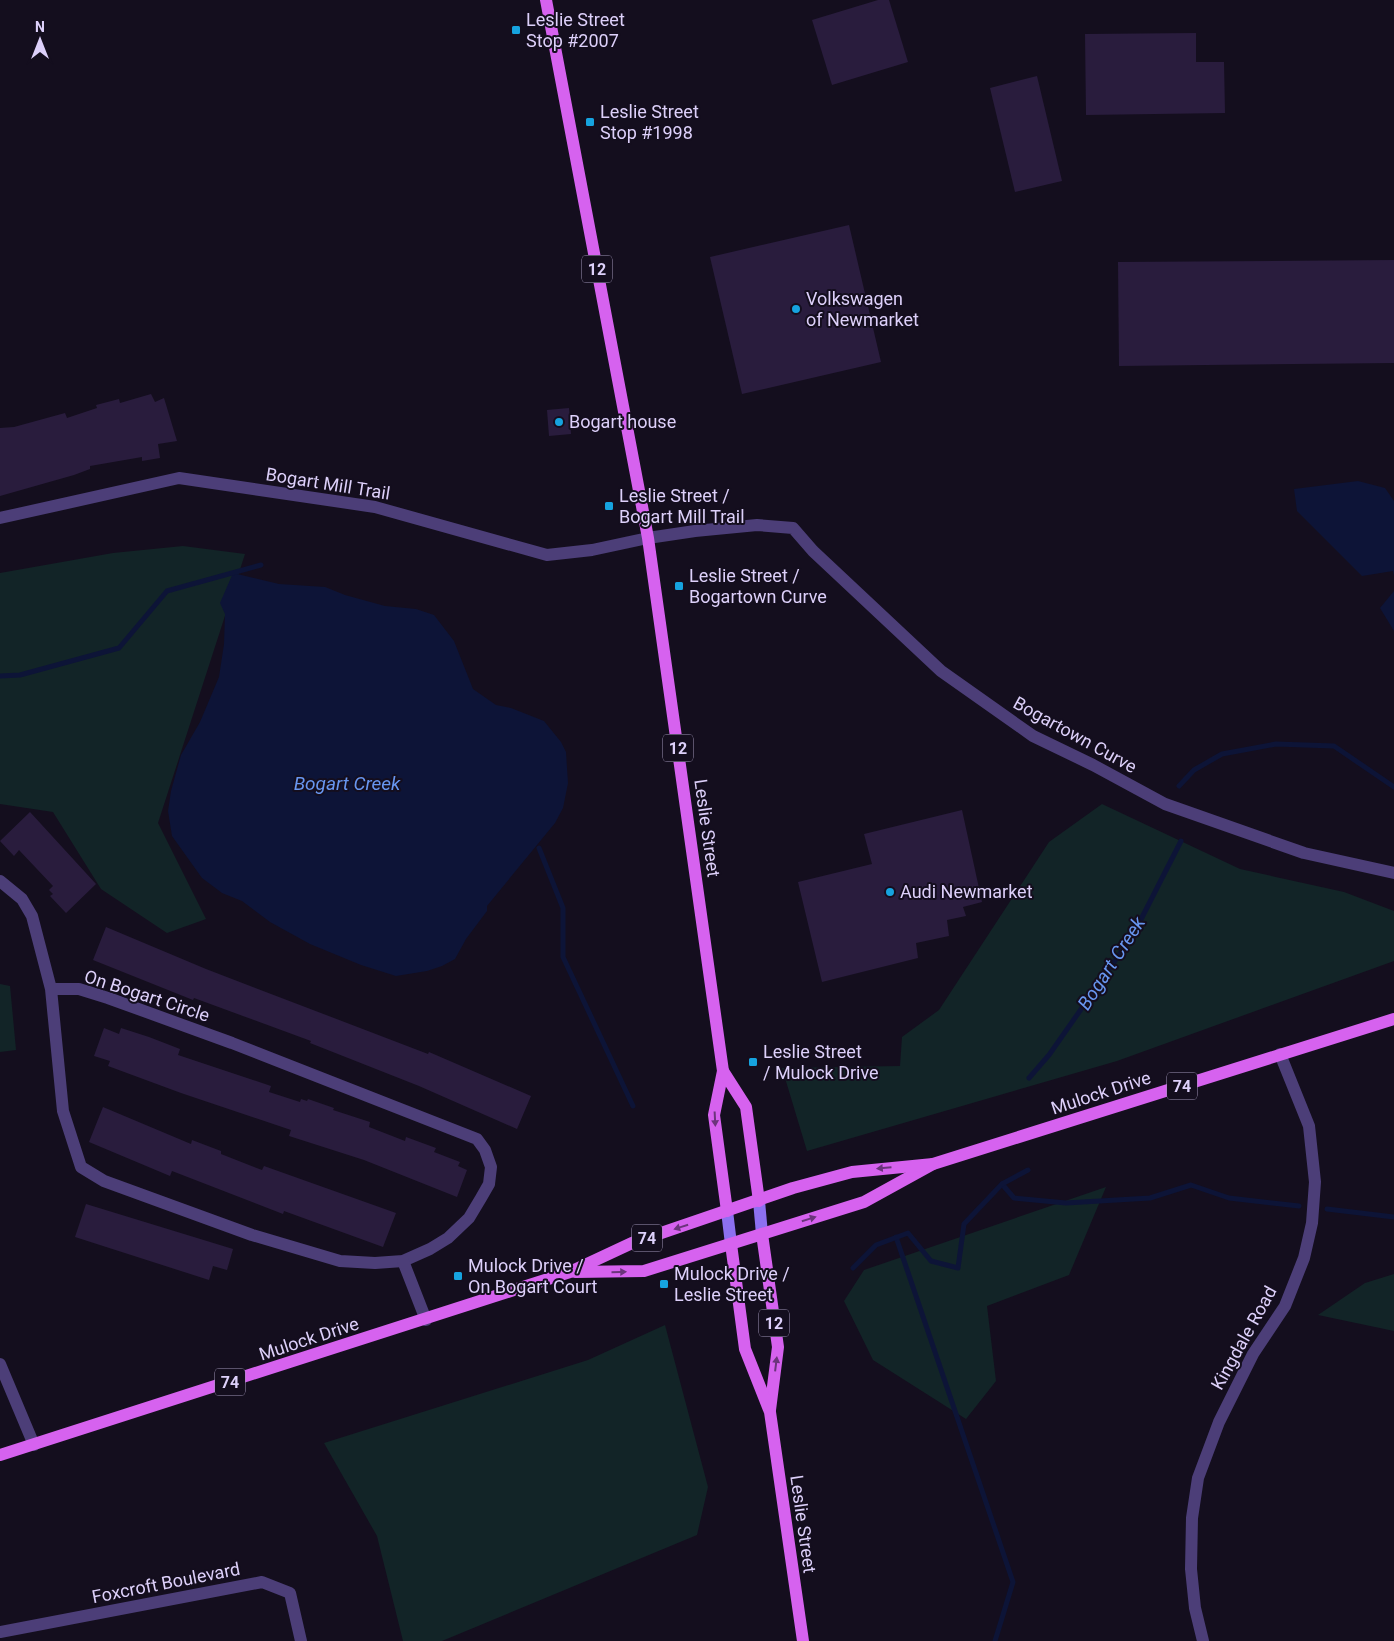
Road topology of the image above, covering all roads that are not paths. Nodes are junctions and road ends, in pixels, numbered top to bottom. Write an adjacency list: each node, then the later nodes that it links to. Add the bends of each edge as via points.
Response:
1 (546, 0): 3 (main road, Leslie Street / 12)
2 (0, 518): 3 (street, Bogart Mill Trail, via 179,478 375,507 547,555 592,550)
3 (648, 538): 4 (street, Bogartown Curve, via 757,525 793,528 813,551 940,671 1033,736 1093,764 1164,804 1304,853); 9 (main road, Leslie Street / 12)
4 (1394, 873)
5 (0, 881): 6 (street, via 22,899 32,916)
6 (50, 989): 15 (street, On Bogart Circle, via 63,1111 81,1167 104,1181 235,1229 340,1261 375,1264); 15 (street, On Bogart Circle, via 79,989 108,998 241,1046 477,1139 491,1167 489,1184 469,1218 448,1238)
7 (1394, 1019): 8 (main road, Mulock Drive / 74)
8 (1280, 1054): 10 (main road, Mulock Drive / 74); 25 (street, Kingdale Road, via 1309,1126 1315,1182 1312,1223 1304,1258 1285,1306 1249,1362 1219,1422 1198,1478 1192,1518 1191,1569)
9 (724, 1071): 11 (main road, Leslie Street / 12, via 746,1107); 12 (main road, Leslie Street / 12, one-way to 12, via 714,1115)
10 (933, 1164): 11 (main road, Mulock Drive / 74, one-way to 11, via 852,1172); 13 (main road, Mulock Drive / 74, one-way to 10, via 864,1202)
11 (759, 1201): 12 (main road, Mulock Drive / 74); 13 (main road, Leslie Street / 12)
12 (727, 1211): 14 (main road, Leslie Street / 12); 16 (main road, Mulock Drive / 74, one-way to 16, via 632,1243)
13 (762, 1234): 14 (main road, Mulock Drive / 74); 19 (main road, Leslie Street / 12, one-way to 13, via 778,1348)
14 (731, 1244): 16 (main road, Mulock Drive / 74, one-way to 14, via 644,1271); 19 (main road, Leslie Street / 12, via 745,1349)
15 (403, 1261): 17 (street)
16 (570, 1272): 17 (main road, Mulock Drive / 74)
17 (426, 1320): 20 (main road, Mulock Drive / 74)
18 (0, 1364): 20 (street)
19 (770, 1412): 24 (main road, Leslie Street / 12)
20 (34, 1445): 21 (main road, Mulock Drive / 74)
21 (0, 1455)
22 (0, 1632): 23 (street, Foxcroft Boulevard, via 262,1582 290,1593)
23 (301, 1641)
24 (803, 1641)
25 (1203, 1641)

